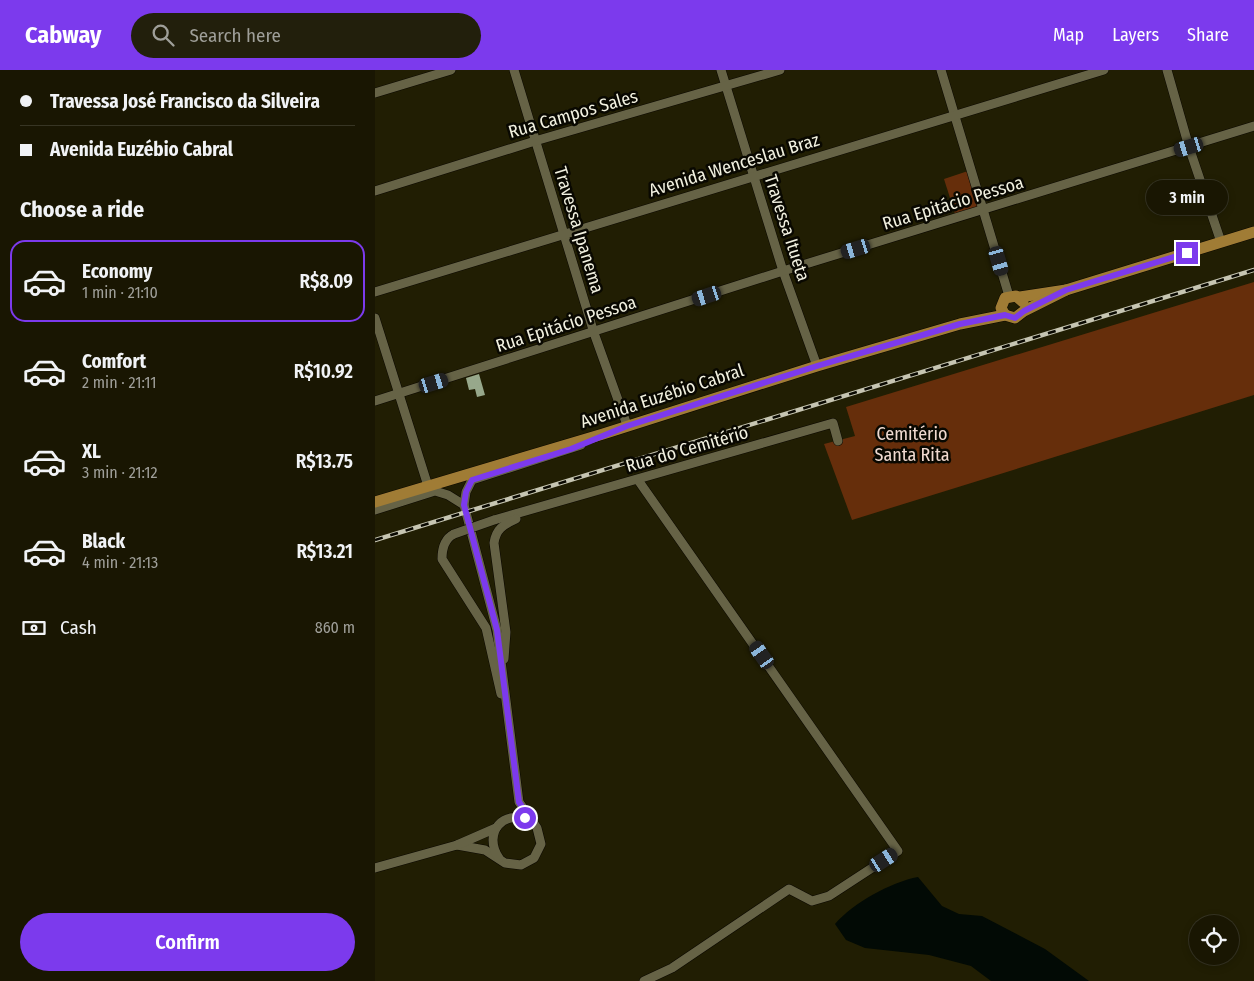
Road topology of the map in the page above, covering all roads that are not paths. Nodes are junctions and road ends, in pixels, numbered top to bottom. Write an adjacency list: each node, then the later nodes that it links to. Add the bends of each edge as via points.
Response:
1 (451, 70): 9 (street)
2 (515, 70): 12 (street, Travessa Ipanema)
3 (721, 70): 8 (street, Travessa Itueta)
4 (780, 70): 8 (street, Rua Campos Sales)
5 (941, 70): 10 (street)
6 (1104, 70): 10 (street, Avenida Wenceslau Braz)
7 (1167, 70): 13 (street)
8 (727, 87): 12 (street, Rua Campos Sales); 14 (street, Travessa Itueta)
9 (375, 93)
10 (955, 115): 14 (street, Avenida Wenceslau Braz); 16 (street)
11 (1254, 126): 13 (street, Rua Epitácio Pessoa)
12 (535, 141): 15 (street, Rua Campos Sales); 18 (street, Travessa Ipanema)
13 (1189, 147): 16 (street, Rua Epitácio Pessoa); 19 (street)
14 (753, 176): 18 (street, Avenida Wenceslau Braz); 20 (street, Travessa Itueta)
15 (375, 191)
16 (984, 211): 20 (street, Rua Epitácio Pessoa); 23 (street)
17 (1254, 232): 19 (main road, Avenida Euzébio Cabral)
18 (563, 235): 22 (street, Avenida Wenceslau Braz); 26 (street, Travessa Ipanema)
19 (1221, 242): 21 (main road, Avenida Euzébio Cabral)
20 (783, 271): 26 (street, Rua Epitácio Pessoa); 27 (street, Travessa Itueta)
21 (1066, 290): 23 (main road, Avenida Euzébio Cabral); 24 (main road, Avenida Euzébio Cabral)
22 (375, 292)
23 (1009, 303): 24 (main road, via 1024,304); 24 (main road, Avenida Euzébio Cabral, via 1015,318); 27 (main road, Avenida Euzébio Cabral, via 960,324)
24 (1024, 311)
25 (375, 318): 28 (street)
26 (594, 333): 28 (street, Rua Epitácio Pessoa); 30 (street, Travessa Ipanema)
27 (817, 366): 30 (main road, Avenida Euzébio Cabral)
28 (398, 394): 29 (street, Rua Epitácio Pessoa); 34 (street)
29 (375, 401)
30 (627, 426): 31 (main road, Avenida Euzébio Cabral)
31 (603, 434): 34 (main road, Avenida Euzébio Cabral); 36 (street, via 571,449 472,480)
32 (838, 440): 33 (street, Rua do Cemitério, via 833,423)
33 (638, 480): 38 (street, Rua do Cemitério); 47 (street, via 898,851 829,896 812,902 789,889 672,968)
34 (428, 486): 35 (main road, Avenida Euzébio Cabral)
35 (375, 502)
36 (464, 505): 37 (street, via 435,491); 39 (street, via 497,630)
37 (375, 510)
38 (534, 510): 39 (street, Rua do Cemitério, via 505,524 495,533 507,632); 40 (street, Rua do Cemitério, bridge, via 454,534 442,548 445,566 486,628)
39 (502, 665): 40 (street)
40 (509, 718): 41 (street)
41 (519, 802): 42 (street); 43 (street)
42 (532, 822): 43 (street, via 516,817); 45 (street, via 541,844 534,858 521,865 513,865)
43 (499, 825): 44 (street); 45 (street, via 492,844)
44 (457, 845): 45 (street, via 485,850); 46 (street)
45 (499, 858)
46 (375, 868)
47 (644, 981)

